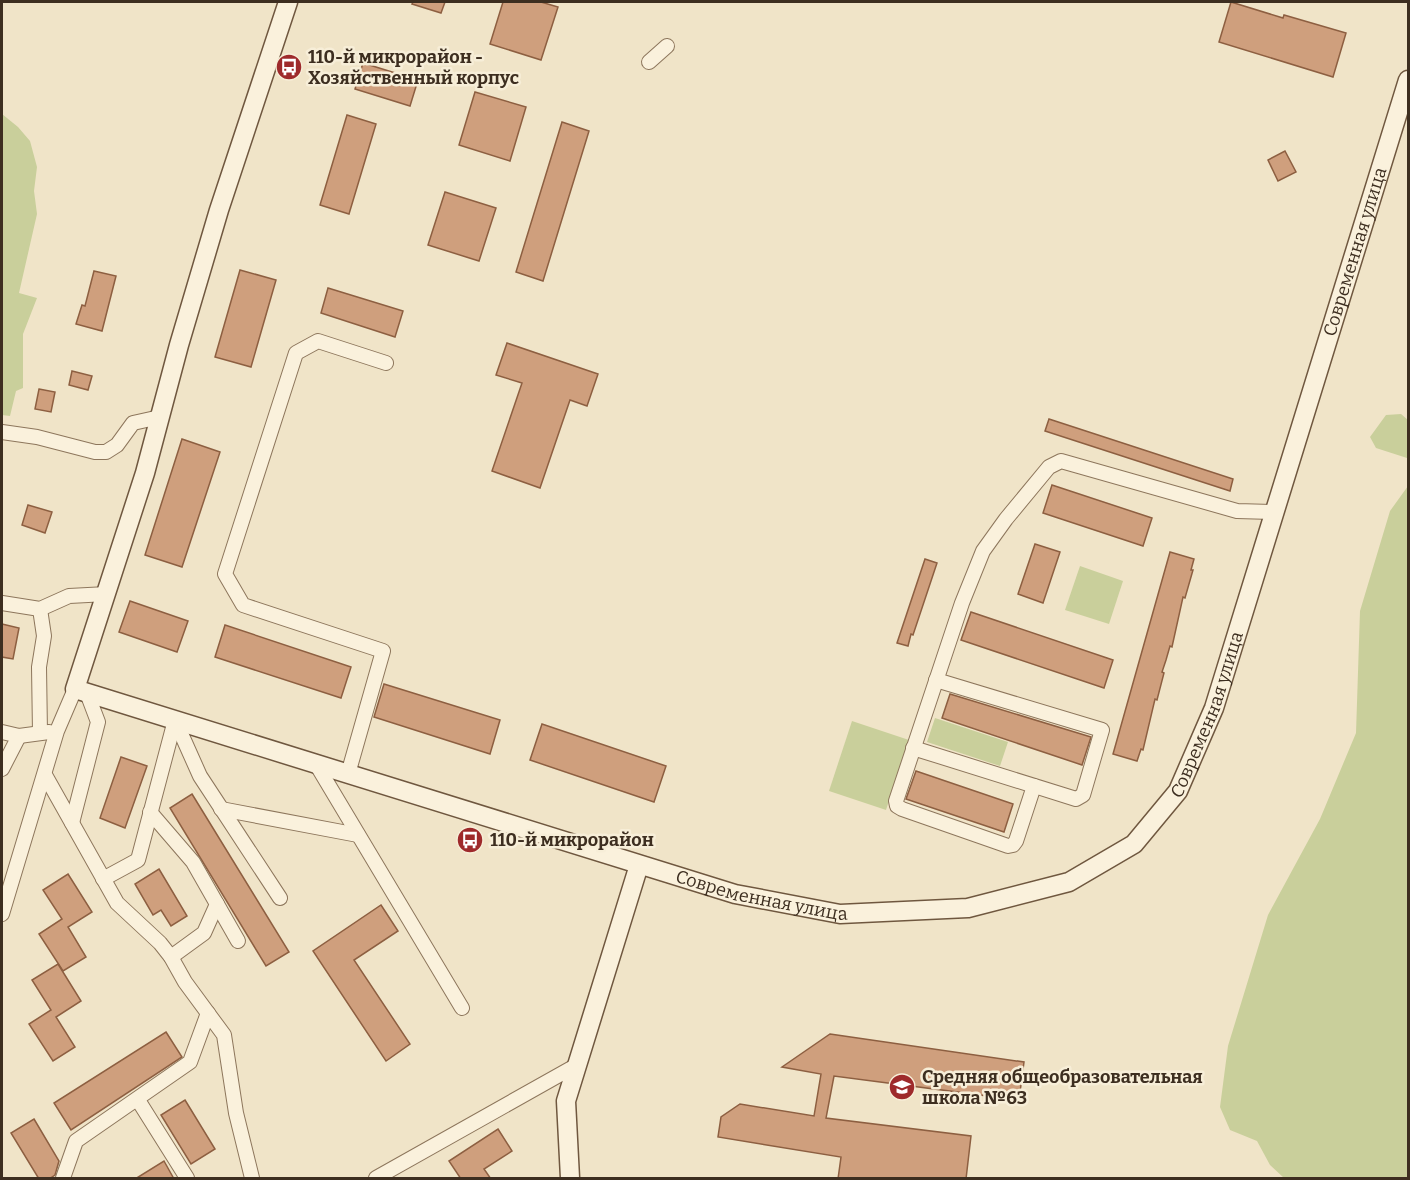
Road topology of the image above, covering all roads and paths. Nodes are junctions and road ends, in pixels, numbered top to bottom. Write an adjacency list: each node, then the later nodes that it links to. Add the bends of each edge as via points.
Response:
1 (288, 2): 6 (street, via 219,210)
2 (667, 46): 3 (street)
3 (649, 62)
4 (1408, 80): 8 (street, Современная улица)
5 (386, 363): 22 (street, via 318,340 296,353 225,574 243,604 383,651)
6 (160, 417): 7 (street, via 133,423 117,445 106,452); 9 (street)
7 (2, 432)
8 (1274, 512): 12 (street, via 1237,511 1061,461 1049,467 983,551); 29 (street, Современная улица, via 1214,708 1178,791 1134,844 1069,882 968,908 840,914 735,894)
9 (107, 594): 11 (street, via 69,596); 13 (street)
10 (2, 603): 11 (street)
11 (40, 609): 17 (street, via 44,636 39,667)
12 (936, 680): 19 (street); 24 (street, via 1102,730 1080,798)
13 (81, 691): 14 (street, Современная улица); 15 (street); 27 (street, via 98,722)
14 (175, 720): 20 (street, Современная улица); 25 (street, via 200,776); 26 (street)
15 (57, 731): 17 (street); 23 (street)
16 (2, 732): 18 (street)
17 (40, 733): 18 (street)
18 (19, 736): 21 (street)
19 (913, 748): 24 (street); 24 (street, via 897,806 1008,846 1016,841)
20 (316, 764): 22 (street, Современная улица); 28 (street)
21 (2, 769)
22 (348, 774): 29 (street, Современная улица)
23 (45, 775): 27 (street); 33 (street)
24 (1034, 786)
25 (221, 809): 28 (street); 31 (street)
26 (150, 812): 30 (street, via 138,860); 32 (street, via 193,862)
27 (72, 823): 30 (street)
28 (358, 835): 36 (street)
29 (639, 865): 38 (street)
30 (104, 879): 35 (street, via 117,903)
31 (280, 898)
32 (217, 904): 34 (street); 35 (street, via 204,933)
33 (2, 914)
34 (238, 940)
35 (171, 957): 37 (street)
36 (462, 1008)
37 (208, 1013): 39 (street, via 190,1062); 42 (street, via 224,1035 236,1113)
38 (577, 1065): 43 (street); 44 (street, via 566,1101)
39 (138, 1100): 40 (street, via 76,1141); 41 (street)
40 (63, 1179)
41 (187, 1179)
42 (252, 1179)
43 (376, 1179)
44 (570, 1179)

